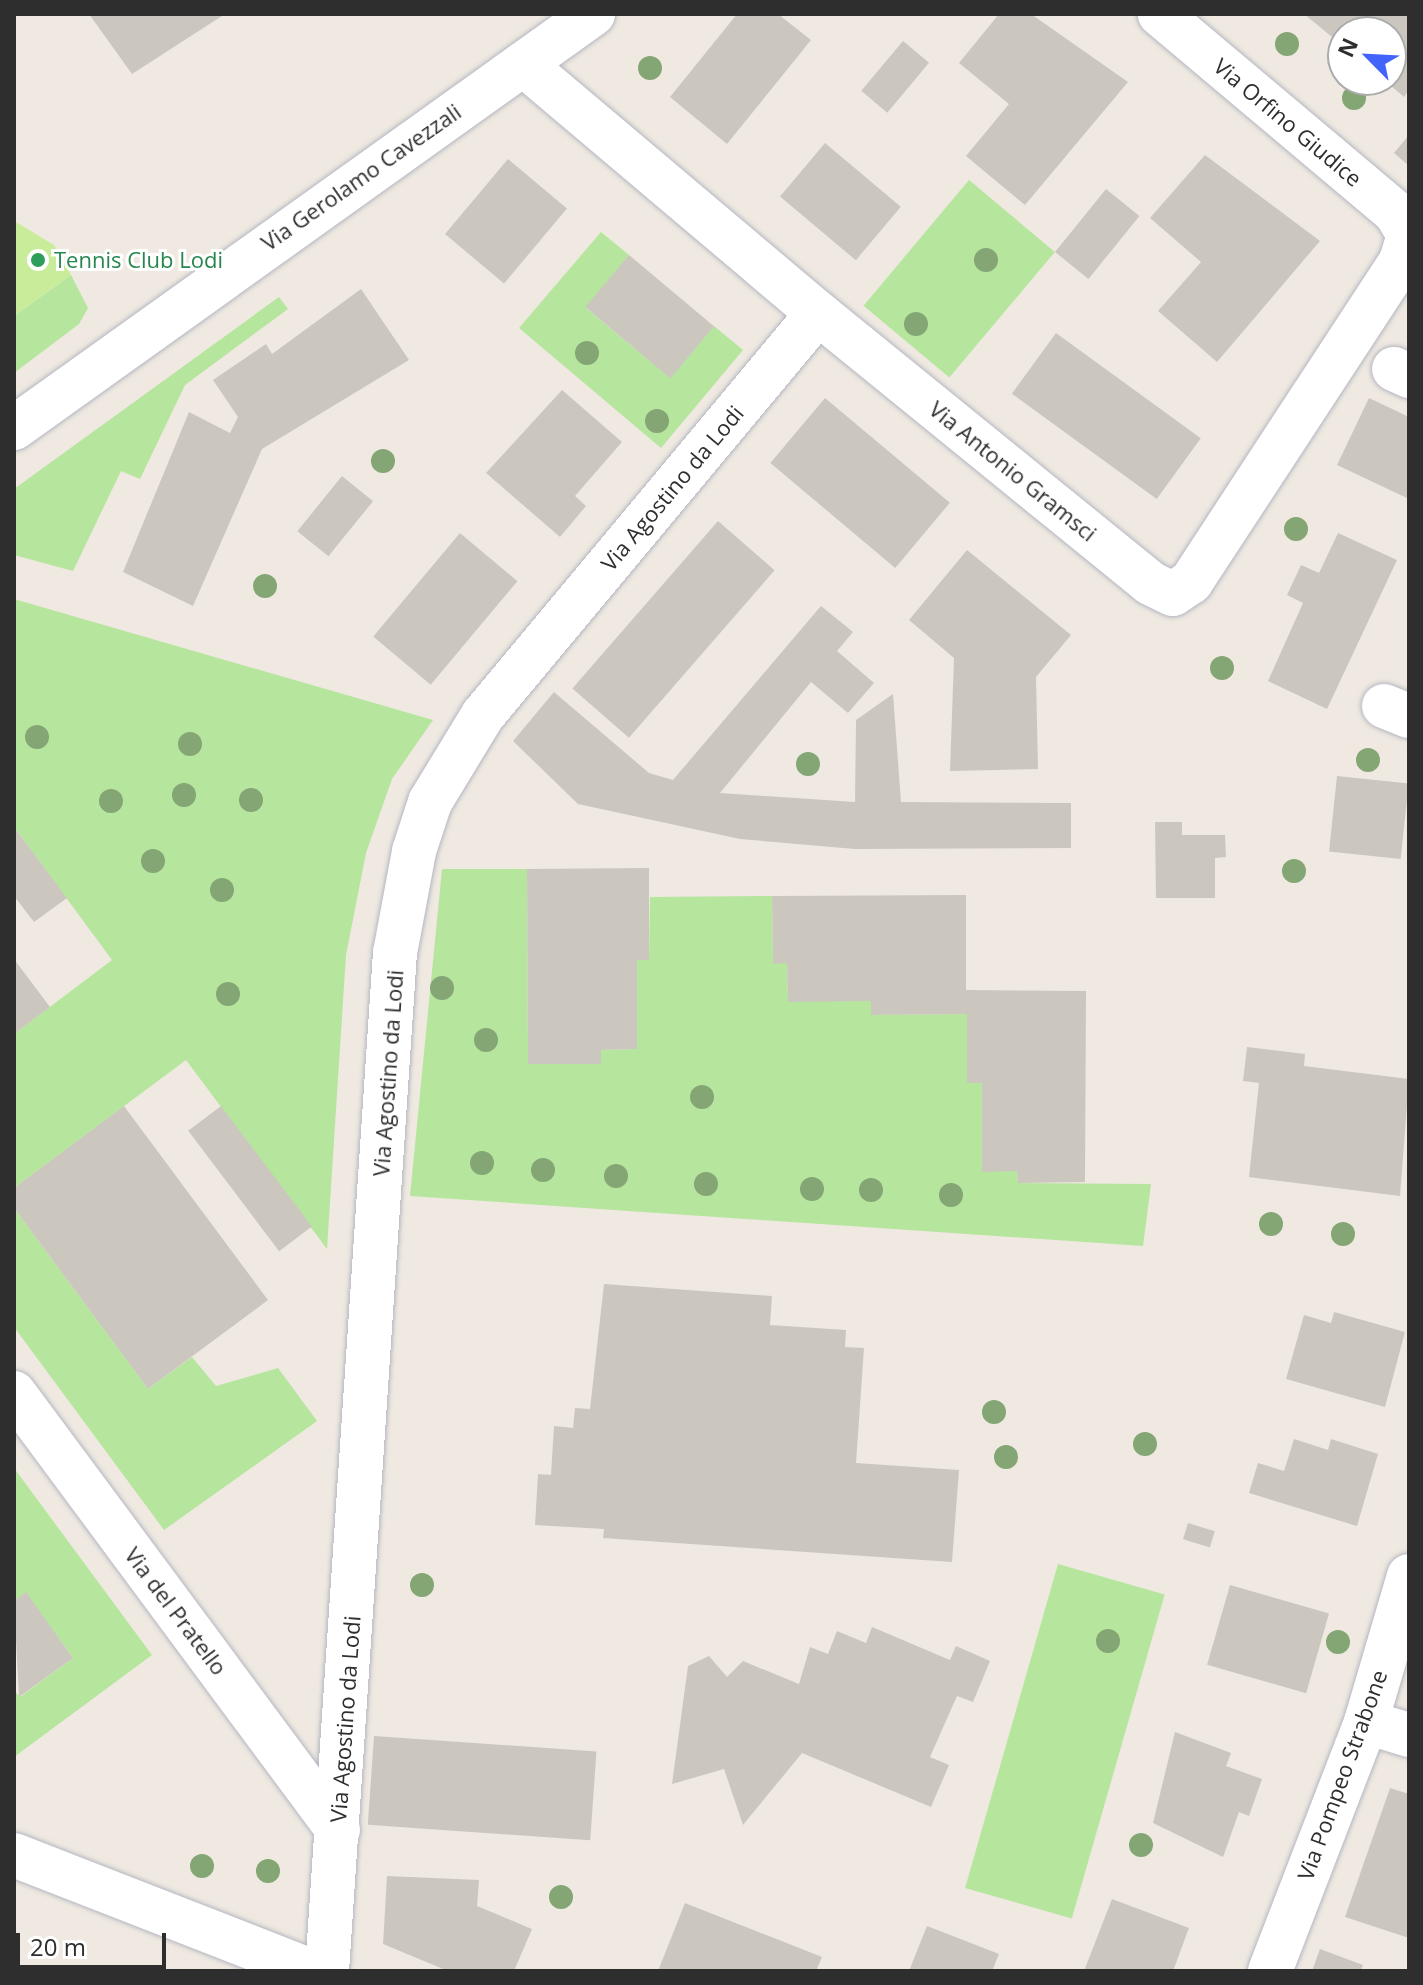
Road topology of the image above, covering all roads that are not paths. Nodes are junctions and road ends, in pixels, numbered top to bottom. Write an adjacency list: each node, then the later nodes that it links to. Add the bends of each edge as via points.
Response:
1 (593, 14): 3 (street, Via Gerolamo Cavezzali)
2 (1160, 14): 4 (street, Via Orfino Giudice, via 1396,213)
3 (523, 64): 5 (street, Via Antonio Gramsci); 6 (street, Via Gerolamo Cavezzali)
4 (1409, 235): 5 (street, Via Antonio Gramsci, via 1401,261 1209,555 1173,594 1150,583)
5 (818, 313): 11 (street, Via Agostino da Lodi, via 483,715 426,814 395,953)
6 (14, 428)
7 (14, 1393): 11 (street, Via del Pratello)
8 (1409, 1576): 9 (street, Via Pompeo Strabone)
9 (1366, 1722): 10 (street); 15 (street, Via Pompeo Strabone)
10 (1409, 1735)
11 (338, 1830): 14 (street, Via Agostino da Lodi)
12 (14, 1855): 13 (street)
13 (311, 1971)
14 (327, 1971)
15 (1270, 1971)

